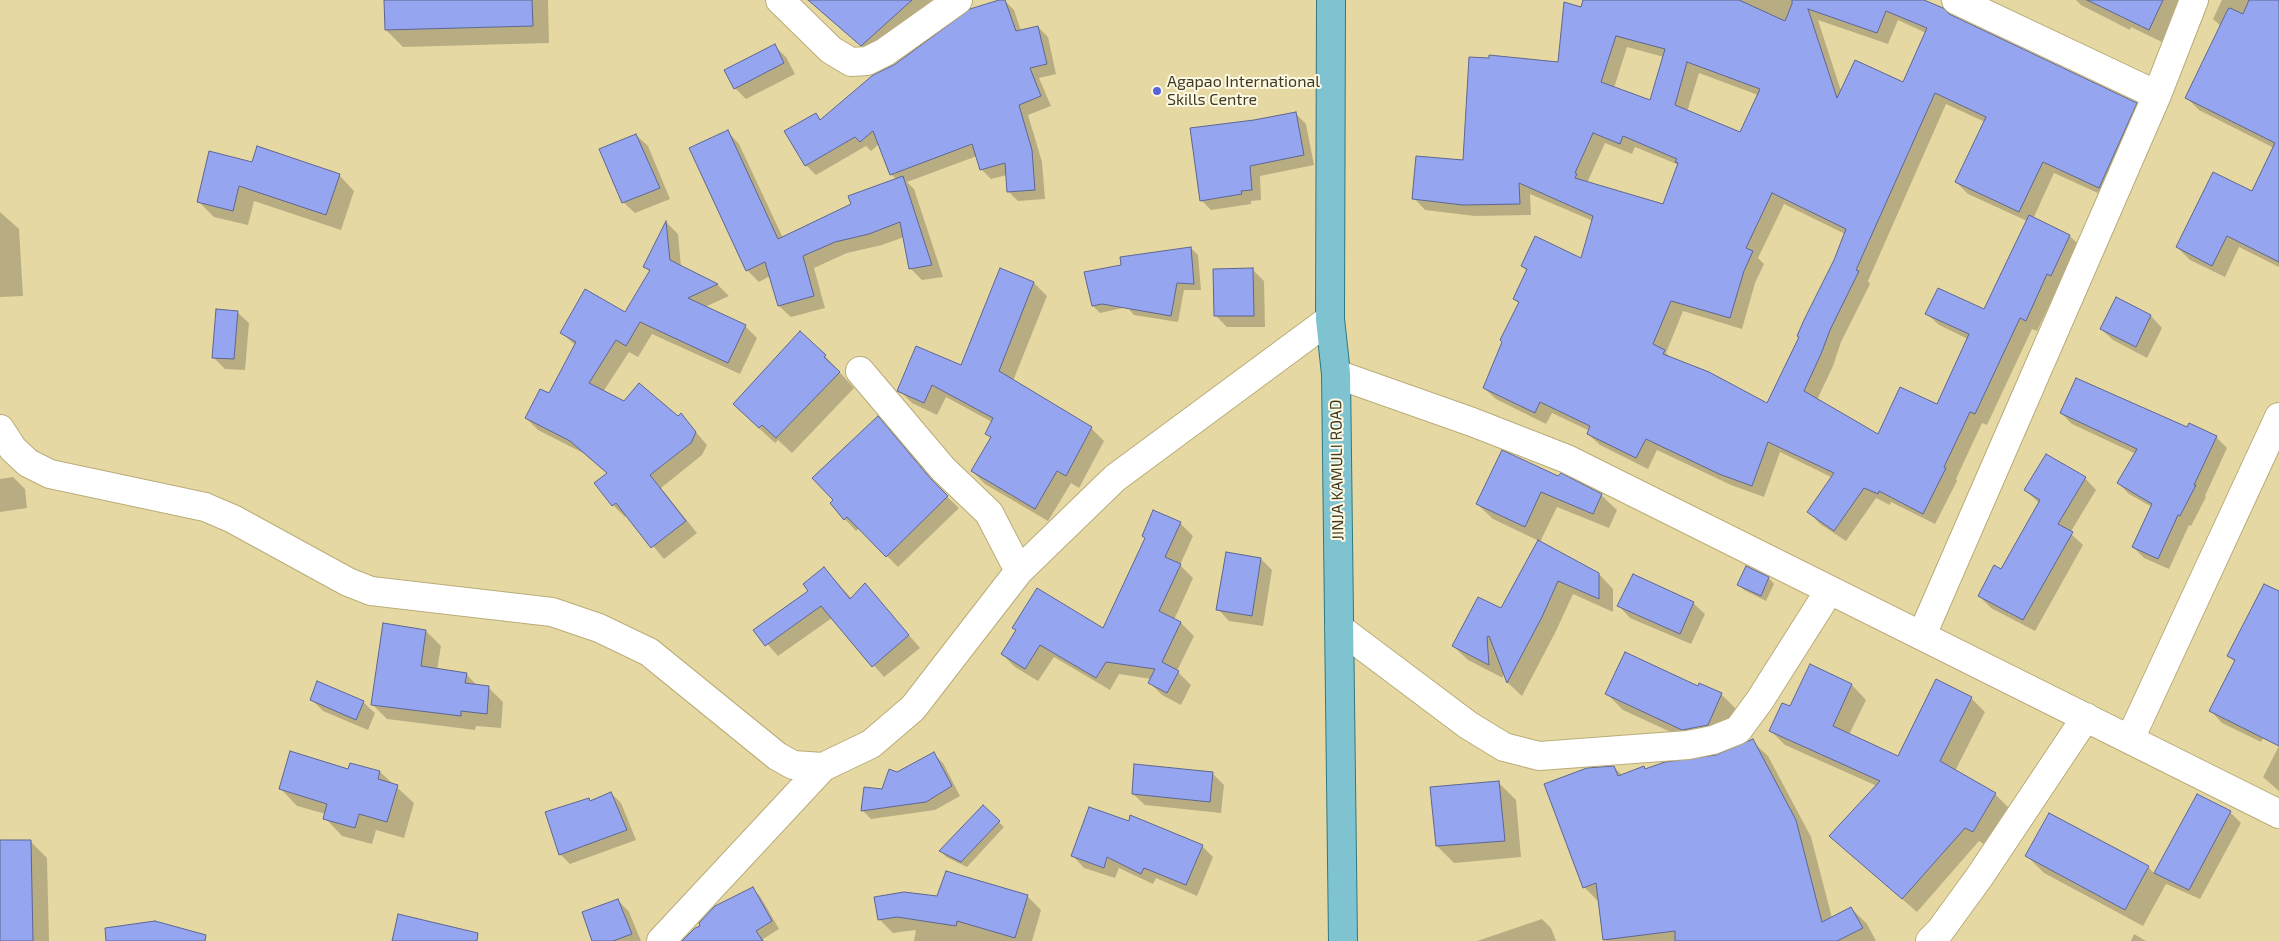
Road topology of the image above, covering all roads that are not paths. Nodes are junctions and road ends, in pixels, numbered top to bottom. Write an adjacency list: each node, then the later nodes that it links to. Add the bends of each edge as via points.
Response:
1 (780, 0): 2 (street, via 831,50 851,62 867,61 885,52)
2 (958, 0)
3 (1331, 0): 7 (main road, JINJA KAMULI ROAD)
4 (1956, 0): 6 (street)
5 (2194, 0): 6 (street)
6 (2157, 95): 15 (street)
7 (1330, 319): 9 (main road, JINJA KAMULI ROAD); 12 (street, via 1115,478)
8 (860, 371): 12 (street, via 944,469 988,513)
9 (1336, 374): 13 (street, via 1567,459); 14 (main road, JINJA KAMULI ROAD)
10 (2279, 417): 17 (street)
11 (0, 429): 18 (street, via 28,463 50,474 205,507 371,591 552,612 599,628 649,652 777,756 793,765)
12 (1019, 571): 18 (street, via 913,708 871,744)
13 (1829, 591): 14 (street, via 1738,730 1688,745 1549,756 1504,747 1468,725); 15 (street)
14 (1340, 628): 21 (main road, JINJA KAMULI ROAD)
15 (1922, 635): 16 (street)
16 (2086, 717): 17 (street); 22 (street, via 1980,876)
17 (2130, 739): 19 (street)
18 (823, 768): 20 (street)
19 (2279, 814)
20 (661, 941)
21 (1343, 941)
22 (1930, 941)

